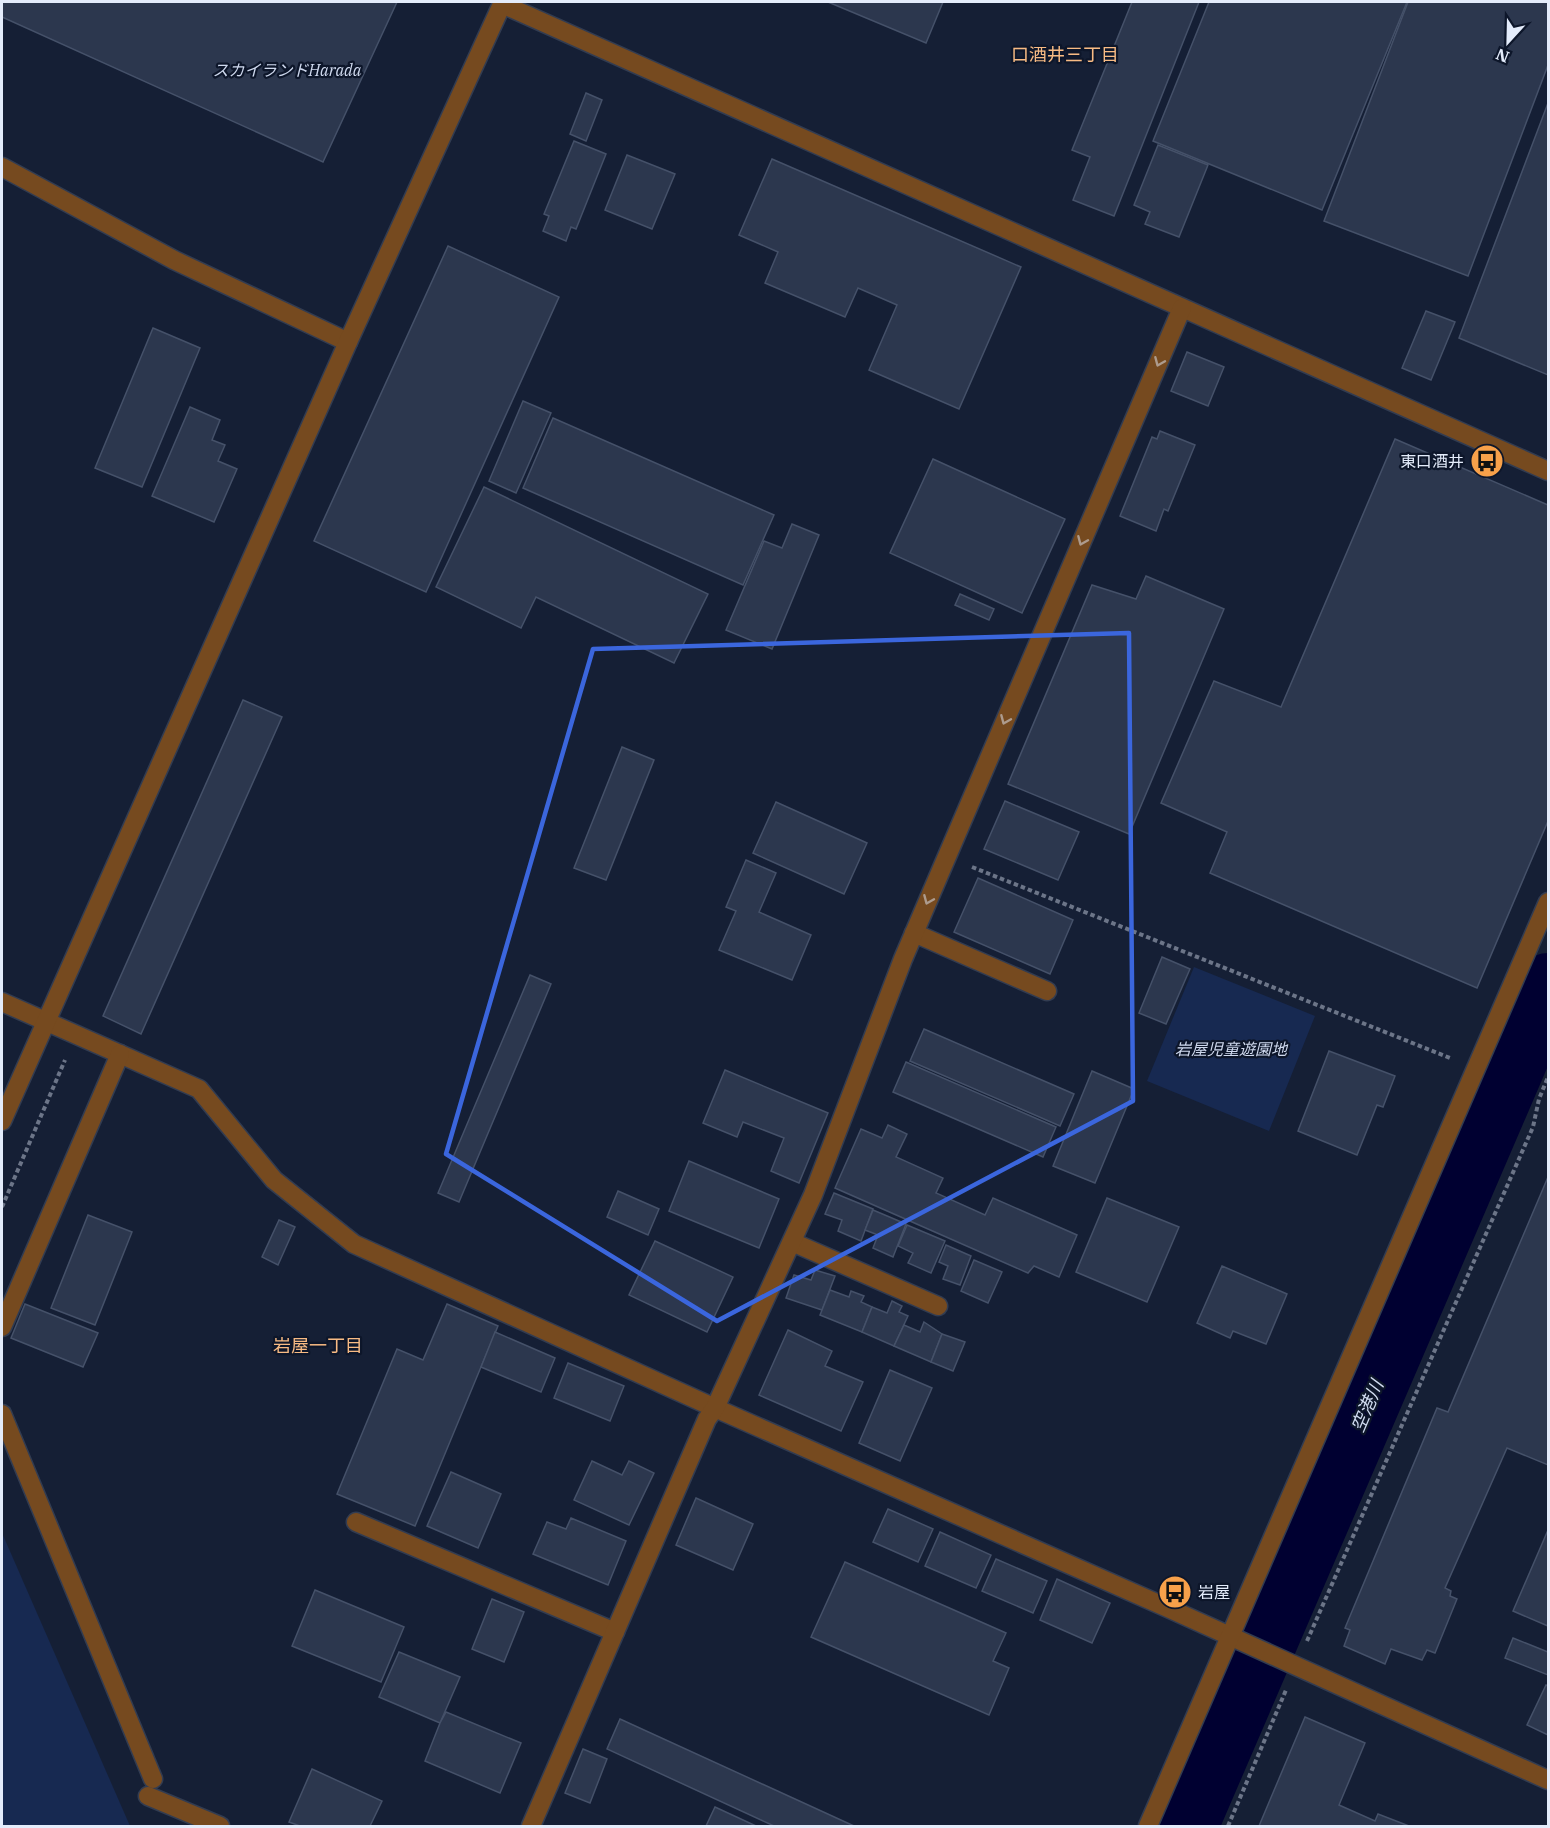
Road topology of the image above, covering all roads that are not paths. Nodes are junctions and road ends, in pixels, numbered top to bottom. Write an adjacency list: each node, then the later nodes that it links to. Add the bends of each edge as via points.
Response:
1 (503, 3): 3 (street); 4 (street)
2 (2, 167): 4 (street, via 174,260)
3 (1182, 308): 5 (street); 7 (street, one-way to 7)
4 (348, 342): 10 (street)
5 (1548, 471)
6 (1548, 902): 20 (street)
7 (914, 933): 8 (street); 13 (street)
8 (1047, 991)
9 (2, 1002): 10 (street)
10 (45, 1022): 11 (street); 12 (street)
11 (120, 1054): 15 (street); 16 (street, via 200,1089 274,1180 354,1244)
12 (2, 1121)
13 (792, 1242): 14 (street); 16 (street)
14 (938, 1306)
15 (2, 1327)
16 (715, 1408): 19 (street); 20 (street)
17 (2, 1414): 22 (street, via 150,1788)
18 (356, 1522): 19 (street)
19 (615, 1632): 23 (street)
20 (1237, 1640): 21 (street); 24 (street)
21 (1548, 1780)
22 (220, 1827)
23 (531, 1827)
24 (1148, 1827)

